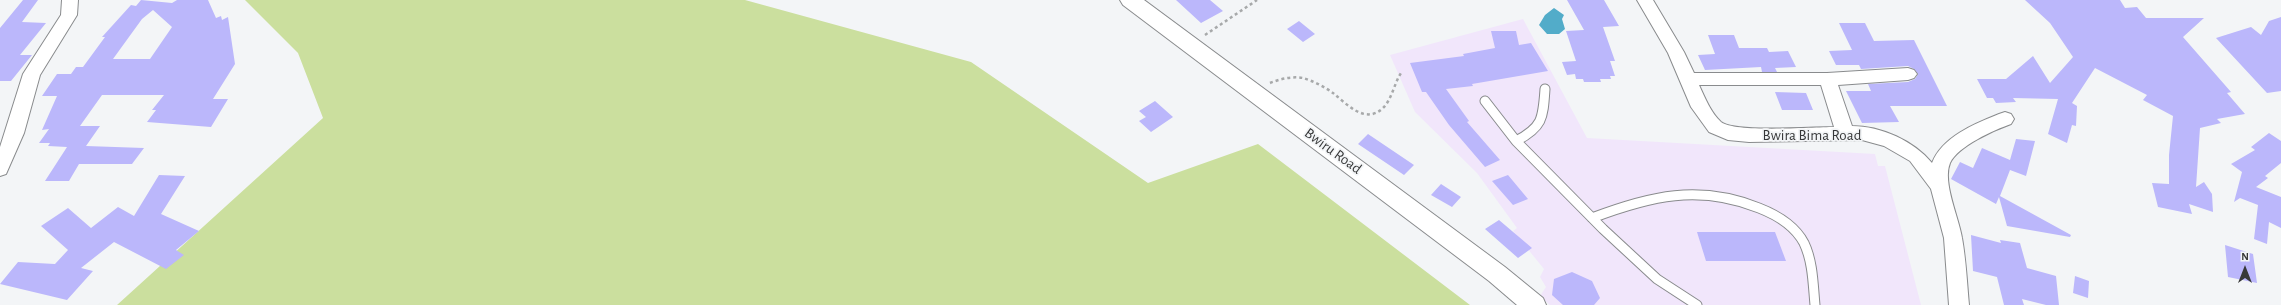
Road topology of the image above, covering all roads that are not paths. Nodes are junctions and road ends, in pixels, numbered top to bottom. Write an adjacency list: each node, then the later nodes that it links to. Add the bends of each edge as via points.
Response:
1 (70, 0): 10 (street, via 69,15 32,74)
2 (1130, 0): 16 (main road, Bwiru Road, via 1497,274)
3 (1645, 0): 5 (street, Bwira Bima Road)
4 (1908, 74): 6 (street)
5 (1689, 79): 6 (street); 11 (street, Bwira Bima Road, via 1700,107 1708,119 1715,127 1728,133 1783,135)
6 (1827, 79): 11 (street)
7 (1545, 89): 12 (lane, via 1540,125 1532,133)
8 (1485, 101): 12 (lane)
9 (2005, 119): 14 (street, via 1971,135 1944,156 1940,166)
10 (8, 130): 13 (street)
11 (1845, 132): 14 (street, Bwira Bima Road, via 1877,136 1903,147 1916,156)
12 (1516, 141): 15 (lane)
13 (0, 169)
14 (1940, 187): 19 (street, Bwira Bima Road, via 1953,238)
15 (1592, 218): 17 (lane, via 1657,279); 18 (lane, via 1629,203 1657,197 1719,195 1746,202 1777,216 1795,231 1806,248)
16 (1534, 305)
17 (1697, 305)
18 (1815, 305)
19 (1959, 305)

